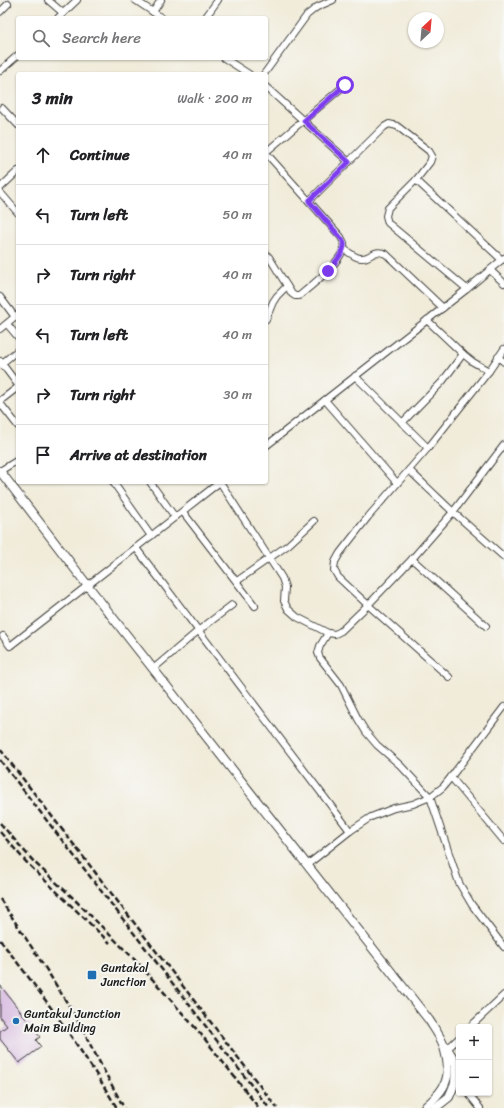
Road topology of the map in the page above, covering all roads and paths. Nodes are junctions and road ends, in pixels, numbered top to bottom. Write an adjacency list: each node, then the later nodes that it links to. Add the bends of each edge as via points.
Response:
1 (48, 0): 10 (street)
2 (77, 0): 10 (street)
3 (135, 0): 9 (street)
4 (161, 0): 9 (street)
5 (218, 0): 13 (street)
6 (333, 0): 18 (street, via 307,15)
7 (8, 4): 8 (street)
8 (0, 12)
9 (153, 12): 12 (street)
10 (63, 13): 11 (street)
11 (60, 16)
12 (159, 16)
13 (206, 16)
14 (16, 57): 16 (street)
15 (227, 60): 17 (street)
16 (0, 71)
17 (246, 72)
18 (265, 72)
19 (345, 85): 22 (street)
20 (268, 89): 22 (street)
21 (2, 108): 23 (street)
22 (304, 121): 24 (street); 26 (street)
23 (16, 123)
24 (268, 151)
25 (268, 155): 31 (street)
26 (349, 162): 28 (street, via 384,127 389,124 397,126 432,156); 31 (street)
27 (16, 174): 29 (street)
28 (416, 180): 35 (street); 39 (street, via 388,208 388,223)
29 (0, 188)
30 (0, 192): 32 (street)
31 (309, 201): 33 (street, via 340,237 344,243)
32 (16, 211)
33 (343, 248): 38 (street, via 340,256 318,282 299,296 292,294); 41 (street, via 358,258 381,251 386,254)
34 (268, 256): 38 (street)
35 (503, 259): 36 (street)
36 (490, 270): 37 (street); 39 (street)
37 (504, 283)
38 (287, 286): 42 (street, via 277,296)
39 (467, 289): 41 (street)
40 (0, 297): 43 (street)
41 (442, 308): 44 (street)
42 (268, 314)
43 (16, 315): 45 (street)
44 (427, 320): 50 (street); 55 (street)
45 (7, 324): 46 (street); 47 (street)
46 (0, 329)
47 (16, 335)
48 (504, 349): 51 (street)
49 (16, 352): 53 (street)
50 (463, 354): 54 (street); 61 (street, via 442,382)
51 (498, 357): 52 (street); 54 (street)
52 (504, 362)
53 (1, 364): 56 (street)
54 (489, 371): 64 (street)
55 (355, 376): 58 (street); 61 (street)
56 (16, 383)
57 (16, 388): 59 (street)
58 (325, 400): 62 (street); 68 (street)
59 (0, 402): 60 (street)
60 (16, 422)
61 (402, 423): 64 (street)
62 (268, 444)
63 (504, 445): 74 (street)
64 (428, 448): 66 (street)
65 (16, 461): 67 (street)
66 (409, 470): 68 (street); 74 (street)
67 (0, 471): 83 (street)
68 (397, 483): 85 (street, via 335,562 334,570 338,577)
69 (114, 484): 77 (street)
70 (151, 484): 75 (street)
71 (218, 484): 73 (street)
72 (221, 484): 80 (street)
73 (183, 512): 75 (street); 82 (street)
74 (453, 512): 79 (street); 81 (street)
75 (175, 517): 77 (street)
76 (314, 521): 80 (street)
77 (152, 536): 78 (street)
78 (136, 548): 83 (street); 88 (street)
79 (504, 557)
80 (270, 558): 82 (street); 89 (street, via 282,578 284,601 288,609 297,617)
81 (412, 559): 85 (street); 87 (street)
82 (237, 581): 86 (street)
83 (88, 586): 90 (street, via 10,646); 91 (street)
84 (232, 605): 88 (street)
85 (368, 605): 89 (street, via 340,631 335,634); 92 (street)
86 (255, 606)
87 (486, 626)
88 (198, 631): 91 (street); 96 (street)
89 (328, 633): 95 (street, via 318,653 341,685 366,732)
90 (3, 636)
91 (153, 669): 98 (street)
92 (449, 677)
93 (504, 707): 94 (street)
94 (451, 777): 95 (street); 97 (street)
95 (430, 797): 96 (street, via 372,817); 99 (street, via 459,883 472,905)
96 (350, 831): 98 (street)
97 (504, 841)
98 (307, 864): 103 (street, via 429,1020)
99 (504, 947)
100 (504, 995): 101 (street)
101 (473, 1024)
102 (456, 1040): 103 (street)
103 (445, 1049): 104 (street); 105 (street)
104 (456, 1066)
105 (447, 1079): 106 (street); 109 (street, via 443,1088)
106 (456, 1084)
107 (456, 1086): 110 (street, via 449,1097)
108 (470, 1096): 111 (street)
109 (424, 1108)
110 (435, 1108)
111 (480, 1108)

